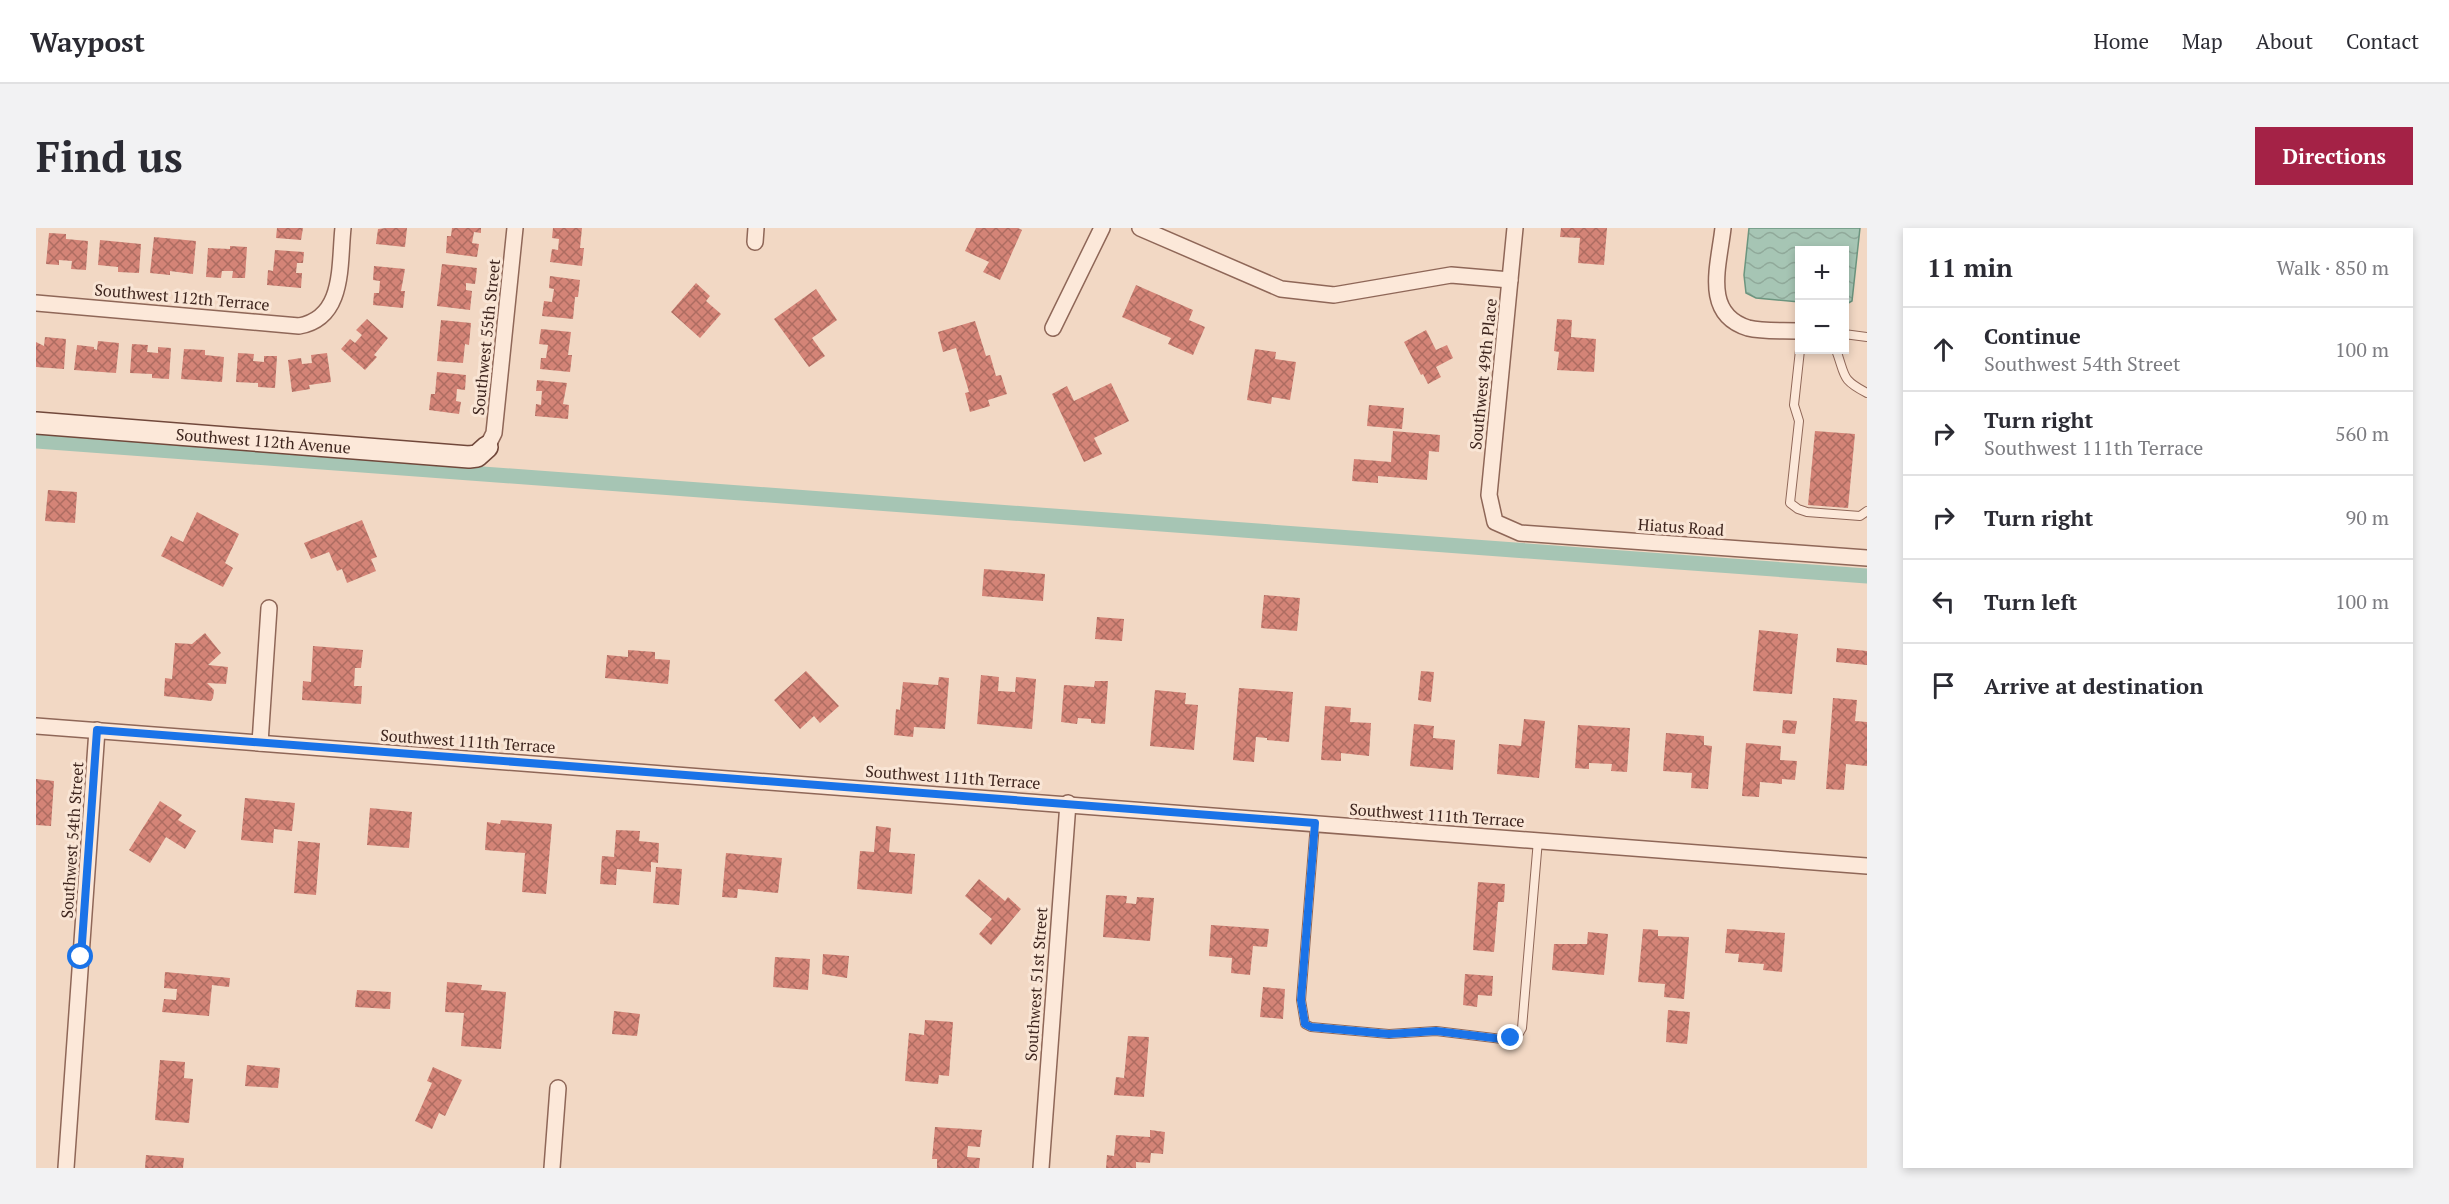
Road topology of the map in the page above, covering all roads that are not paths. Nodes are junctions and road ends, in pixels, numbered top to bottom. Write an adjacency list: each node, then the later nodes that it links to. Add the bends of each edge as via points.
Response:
1 (343, 228): 8 (street, Southwest 112th Terrace, via 330,309 315,321 299,326)
2 (515, 228): 17 (street, Southwest 55th Street, via 495,433)
3 (1102, 228): 9 (street)
4 (1140, 228): 7 (street, via 1281,290 1334,295 1451,275)
5 (1515, 228): 7 (street, Southwest 49th Place)
6 (1723, 228): 10 (street, via 1717,291 1720,309 1730,320 1750,328)
7 (1510, 280): 19 (street, Southwest 49th Place, via 1489,495)
8 (36, 303)
9 (1053, 328)
10 (1795, 331)
11 (1849, 335): 12 (lane)
12 (1867, 337)
13 (1800, 354): 18 (lane, via 1794,405 1799,421 1790,503 1808,512 1860,516)
14 (1837, 354): 15 (lane, via 1848,382)
15 (1867, 393)
16 (36, 423): 17 (street, Southwest 112th Avenue, via 469,458)
17 (487, 447)
18 (1867, 511)
19 (1496, 522): 20 (street, Hiatus Road, via 1520,533)
20 (1867, 558)
21 (269, 608): 24 (street)
22 (36, 726): 23 (street, Southwest 111th Terrace)
23 (97, 730): 24 (street, Southwest 111th Terrace); 30 (street, Southwest 54th Street)
24 (260, 743): 25 (street, Southwest 111th Terrace)
25 (1068, 803): 26 (street, Southwest 111th Terrace); 32 (street, Southwest 51st Street)
26 (1315, 823): 27 (street, Southwest 111th Terrace); 27 (lane, via 1301,1000 1305,1024 1389,1034 1436,1031 1502,1039 1518,1035 1522,1028)
27 (1538, 840): 28 (street, Southwest 111th Terrace)
28 (1867, 866)
29 (558, 1088): 31 (street)
30 (66, 1168)
31 (552, 1168)
32 (1041, 1168)

